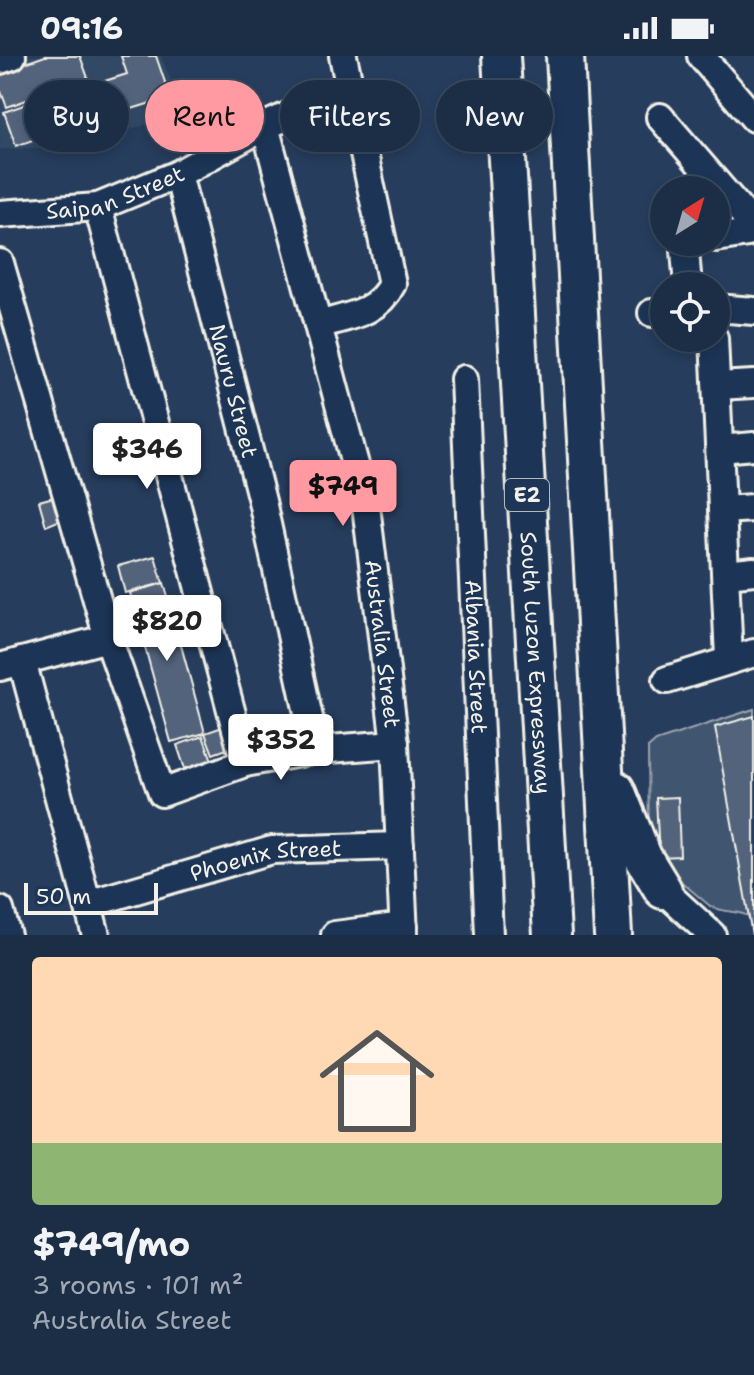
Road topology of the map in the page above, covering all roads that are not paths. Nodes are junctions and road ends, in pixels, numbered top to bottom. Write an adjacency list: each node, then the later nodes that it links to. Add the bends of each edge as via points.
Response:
1 (12, 56): 6 (street)
2 (343, 56): 20 (street, via 392,284 372,309)
3 (501, 56): 49 (highway, South Luzon Expressway / E2)
4 (565, 56): 36 (highway)
5 (701, 56): 8 (street)
6 (0, 60)
7 (660, 117): 12 (street)
8 (754, 118)
9 (280, 119): 10 (street, Saipan Street)
10 (265, 126): 11 (street, Saipan Street); 20 (street, Australia Street)
11 (178, 174): 14 (street, Saipan Street); 37 (street, Nauru Street, via 262,501)
12 (711, 176)
13 (730, 198): 16 (street, via 754,226 748,233)
14 (98, 207): 15 (street, Saipan Street); 38 (street)
15 (0, 214)
16 (730, 236)
17 (0, 263): 31 (street)
18 (730, 309): 19 (street)
19 (754, 311)
20 (318, 325): 35 (street, Australia Street, via 366,506)
21 (715, 352): 24 (street)
22 (464, 379): 48 (street, Albania Street)
23 (754, 384): 24 (street)
24 (717, 386): 26 (street)
25 (754, 446): 26 (street)
26 (720, 449): 28 (street)
27 (754, 508): 28 (street)
28 (722, 510): 30 (street)
29 (754, 571): 30 (street)
30 (726, 574): 32 (street)
31 (108, 638): 33 (street); 38 (street, via 162,793)
32 (742, 656): 34 (street)
33 (11, 664): 41 (street)
34 (667, 680)
35 (395, 744): 37 (street); 39 (street, Australia Street)
36 (603, 747): 40 (highway, via 621,808); 50 (highway)
37 (316, 750): 38 (street)
38 (245, 763)
39 (400, 846): 41 (street, Phoenix Street, via 272,850); 44 (street, Australia Street)
40 (663, 890): 43 (street)
41 (88, 904): 46 (street)
42 (0, 910): 45 (street)
43 (690, 924): 51 (street)
44 (404, 931): 47 (street)
45 (7, 935)
46 (96, 935)
47 (335, 935)
48 (489, 935)
49 (552, 935)
50 (613, 935)
51 (712, 935)

